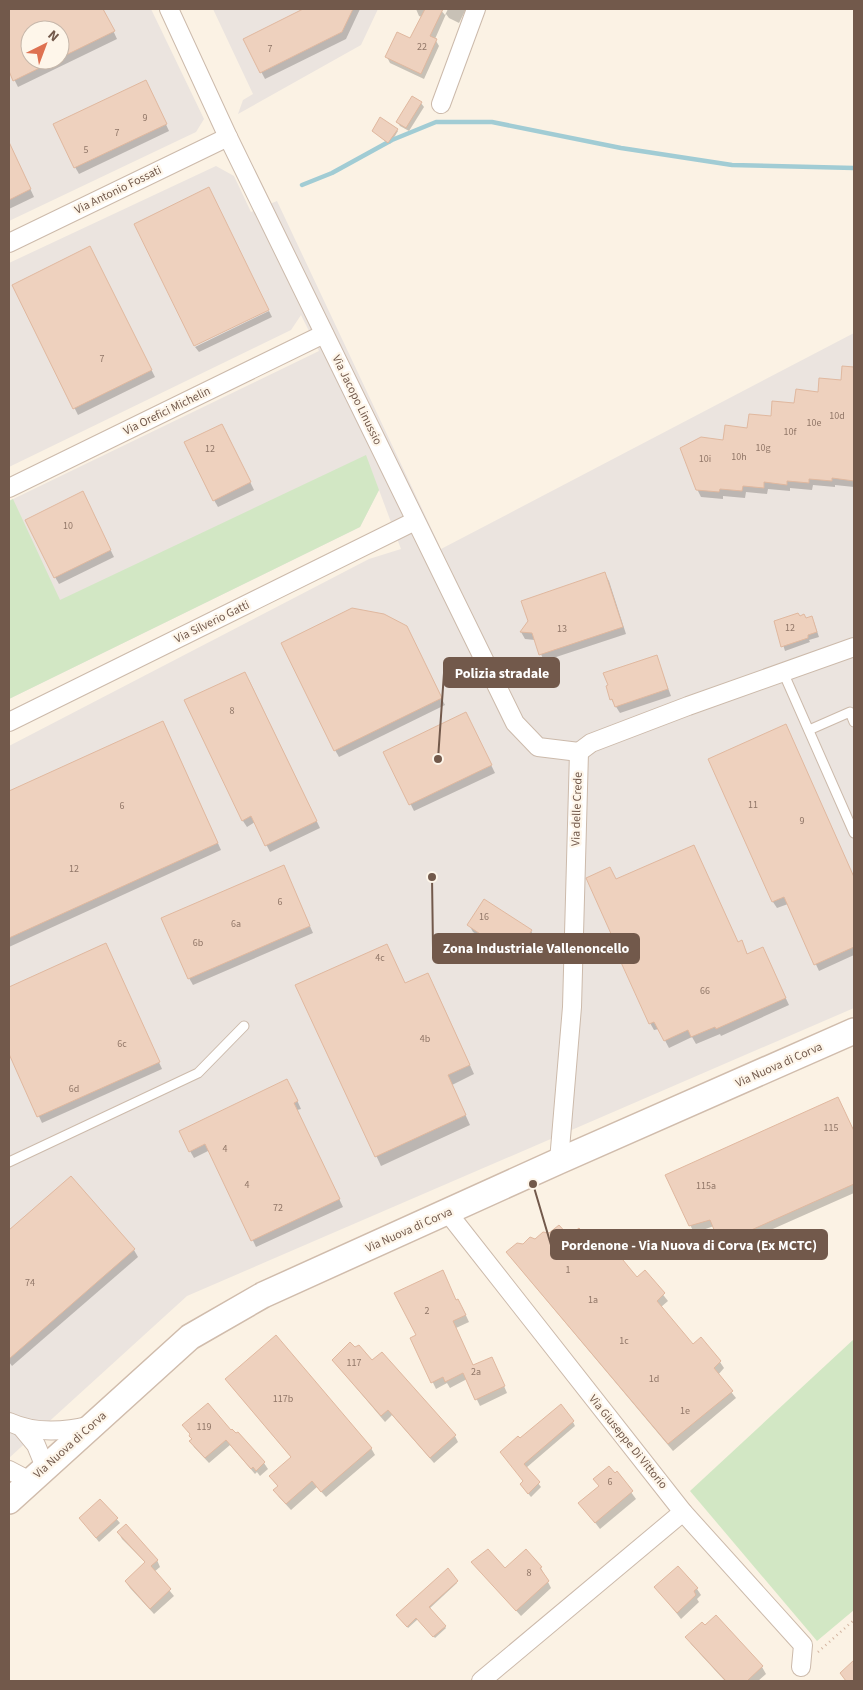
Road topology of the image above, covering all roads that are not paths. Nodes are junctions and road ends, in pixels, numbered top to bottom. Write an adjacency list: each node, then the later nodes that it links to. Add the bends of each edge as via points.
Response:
1 (169, 9): 4 (street, Via Jacopo Linussio)
2 (476, 9): 3 (street)
3 (441, 104)
4 (228, 137): 5 (street, Via Antonio Fossati); 6 (street, Via Jacopo Linussio)
5 (9, 243)
6 (324, 334): 7 (street, Via Orefici Michelin); 8 (street, Via Jacopo Linussio)
7 (9, 488)
8 (415, 521): 11 (street, Via Silverio Gatti); 14 (street, Via Jacopo Linussio, via 515,723 538,747)
9 (854, 647): 10 (street)
10 (783, 672): 13 (lane); 14 (street, via 591,743)
11 (9, 722)
12 (854, 722): 13 (lane, via 850,712)
13 (809, 730): 15 (lane)
14 (579, 752): 18 (street, Via delle Crede, via 572,1007)
15 (854, 834)
16 (244, 1026): 19 (lane, via 198,1073)
17 (854, 1031): 18 (main road, Via Nuova di Corva)
18 (559, 1161): 20 (main road, Via Nuova di Corva)
19 (9, 1162)
20 (448, 1213): 22 (main road, Via Nuova di Corva, via 263,1295 190,1337); 25 (street, Via Giuseppe Di Vittorio)
21 (15, 1425): 22 (street, via 71,1430); 23 (street, via 36,1445)
22 (92, 1425): 23 (main road, Via Nuova di Corva)
23 (28, 1473): 24 (main road, Via Nuova di Corva)
24 (9, 1501)
25 (684, 1512): 26 (street, Via Giuseppe Di Vittorio, via 803,1645); 27 (street)
26 (801, 1667)
27 (481, 1681)

